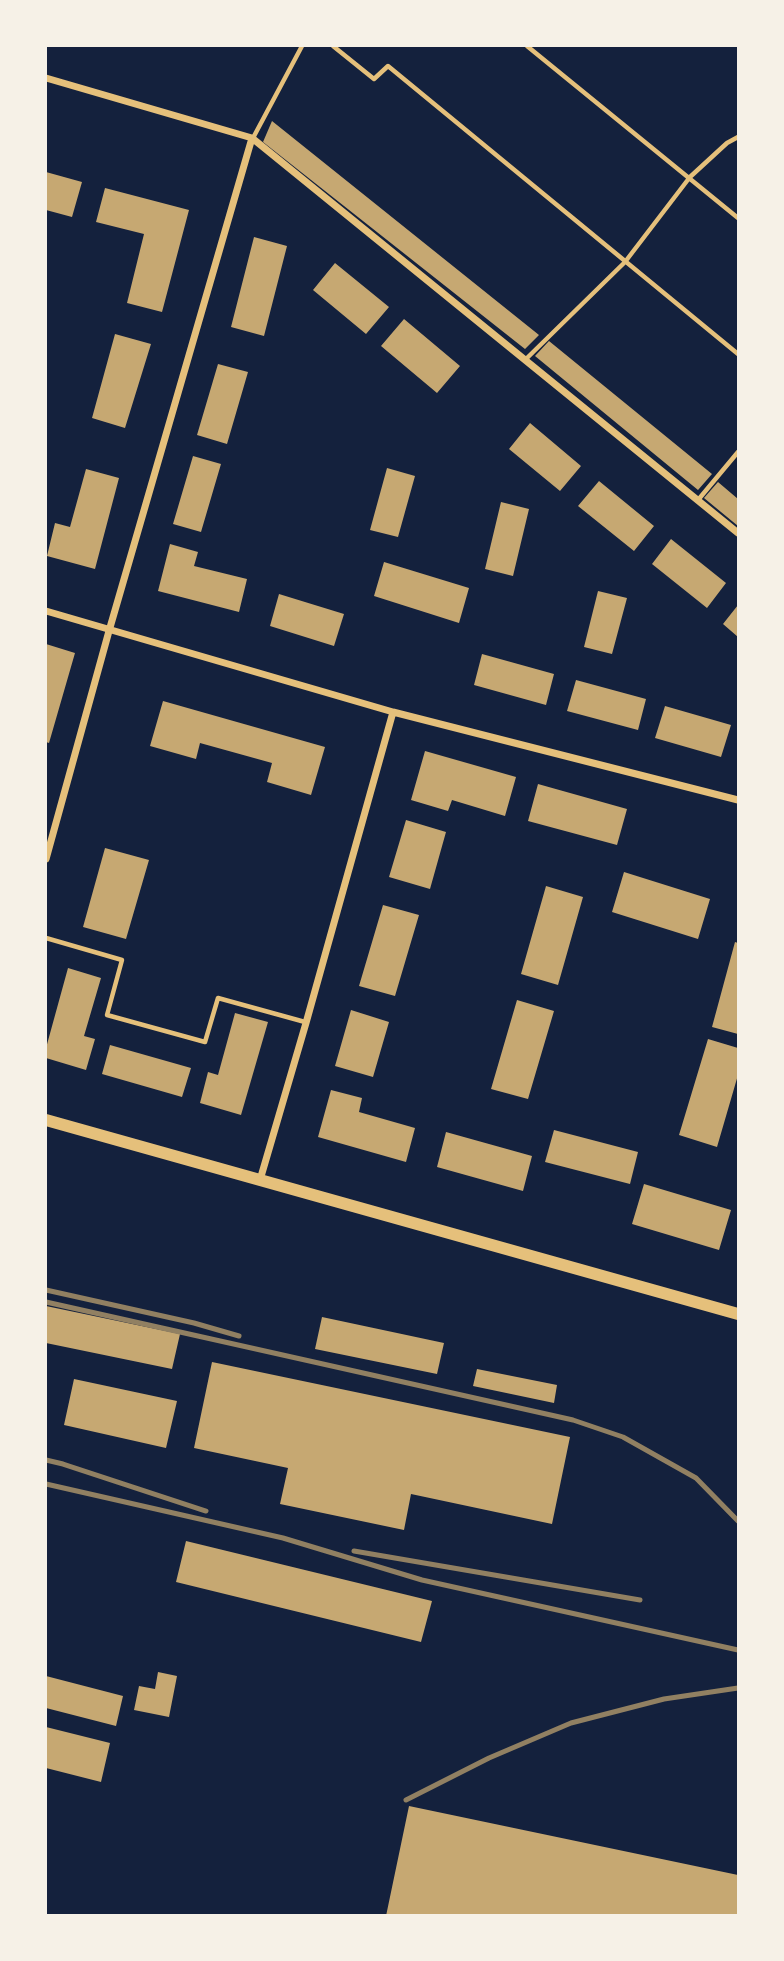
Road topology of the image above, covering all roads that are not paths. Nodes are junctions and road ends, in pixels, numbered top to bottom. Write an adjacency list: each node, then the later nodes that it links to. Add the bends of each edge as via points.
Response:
1 (302, 46): 6 (lane)
2 (333, 46): 9 (lane, via 374,79 387,66)
3 (527, 46): 7 (lane)
4 (46, 78): 6 (street)
5 (738, 137): 7 (lane)
6 (252, 138): 11 (street); 16 (street)
7 (690, 177): 8 (lane); 9 (lane)
8 (738, 218)
9 (625, 262): 10 (lane); 11 (lane)
10 (738, 354)
11 (526, 359): 13 (street)
12 (738, 452): 13 (lane)
13 (698, 500): 14 (street)
14 (738, 533)
15 (46, 611): 16 (street)
16 (109, 631): 17 (street); 19 (street)
17 (393, 712): 18 (street); 21 (street)
18 (738, 800)
19 (46, 859)
20 (46, 938): 21 (lane, via 122,960 107,1015 205,1042 218,998)
21 (306, 1023): 23 (street)
22 (46, 1120): 23 (street)
23 (260, 1180): 24 (street)
24 (738, 1314)

